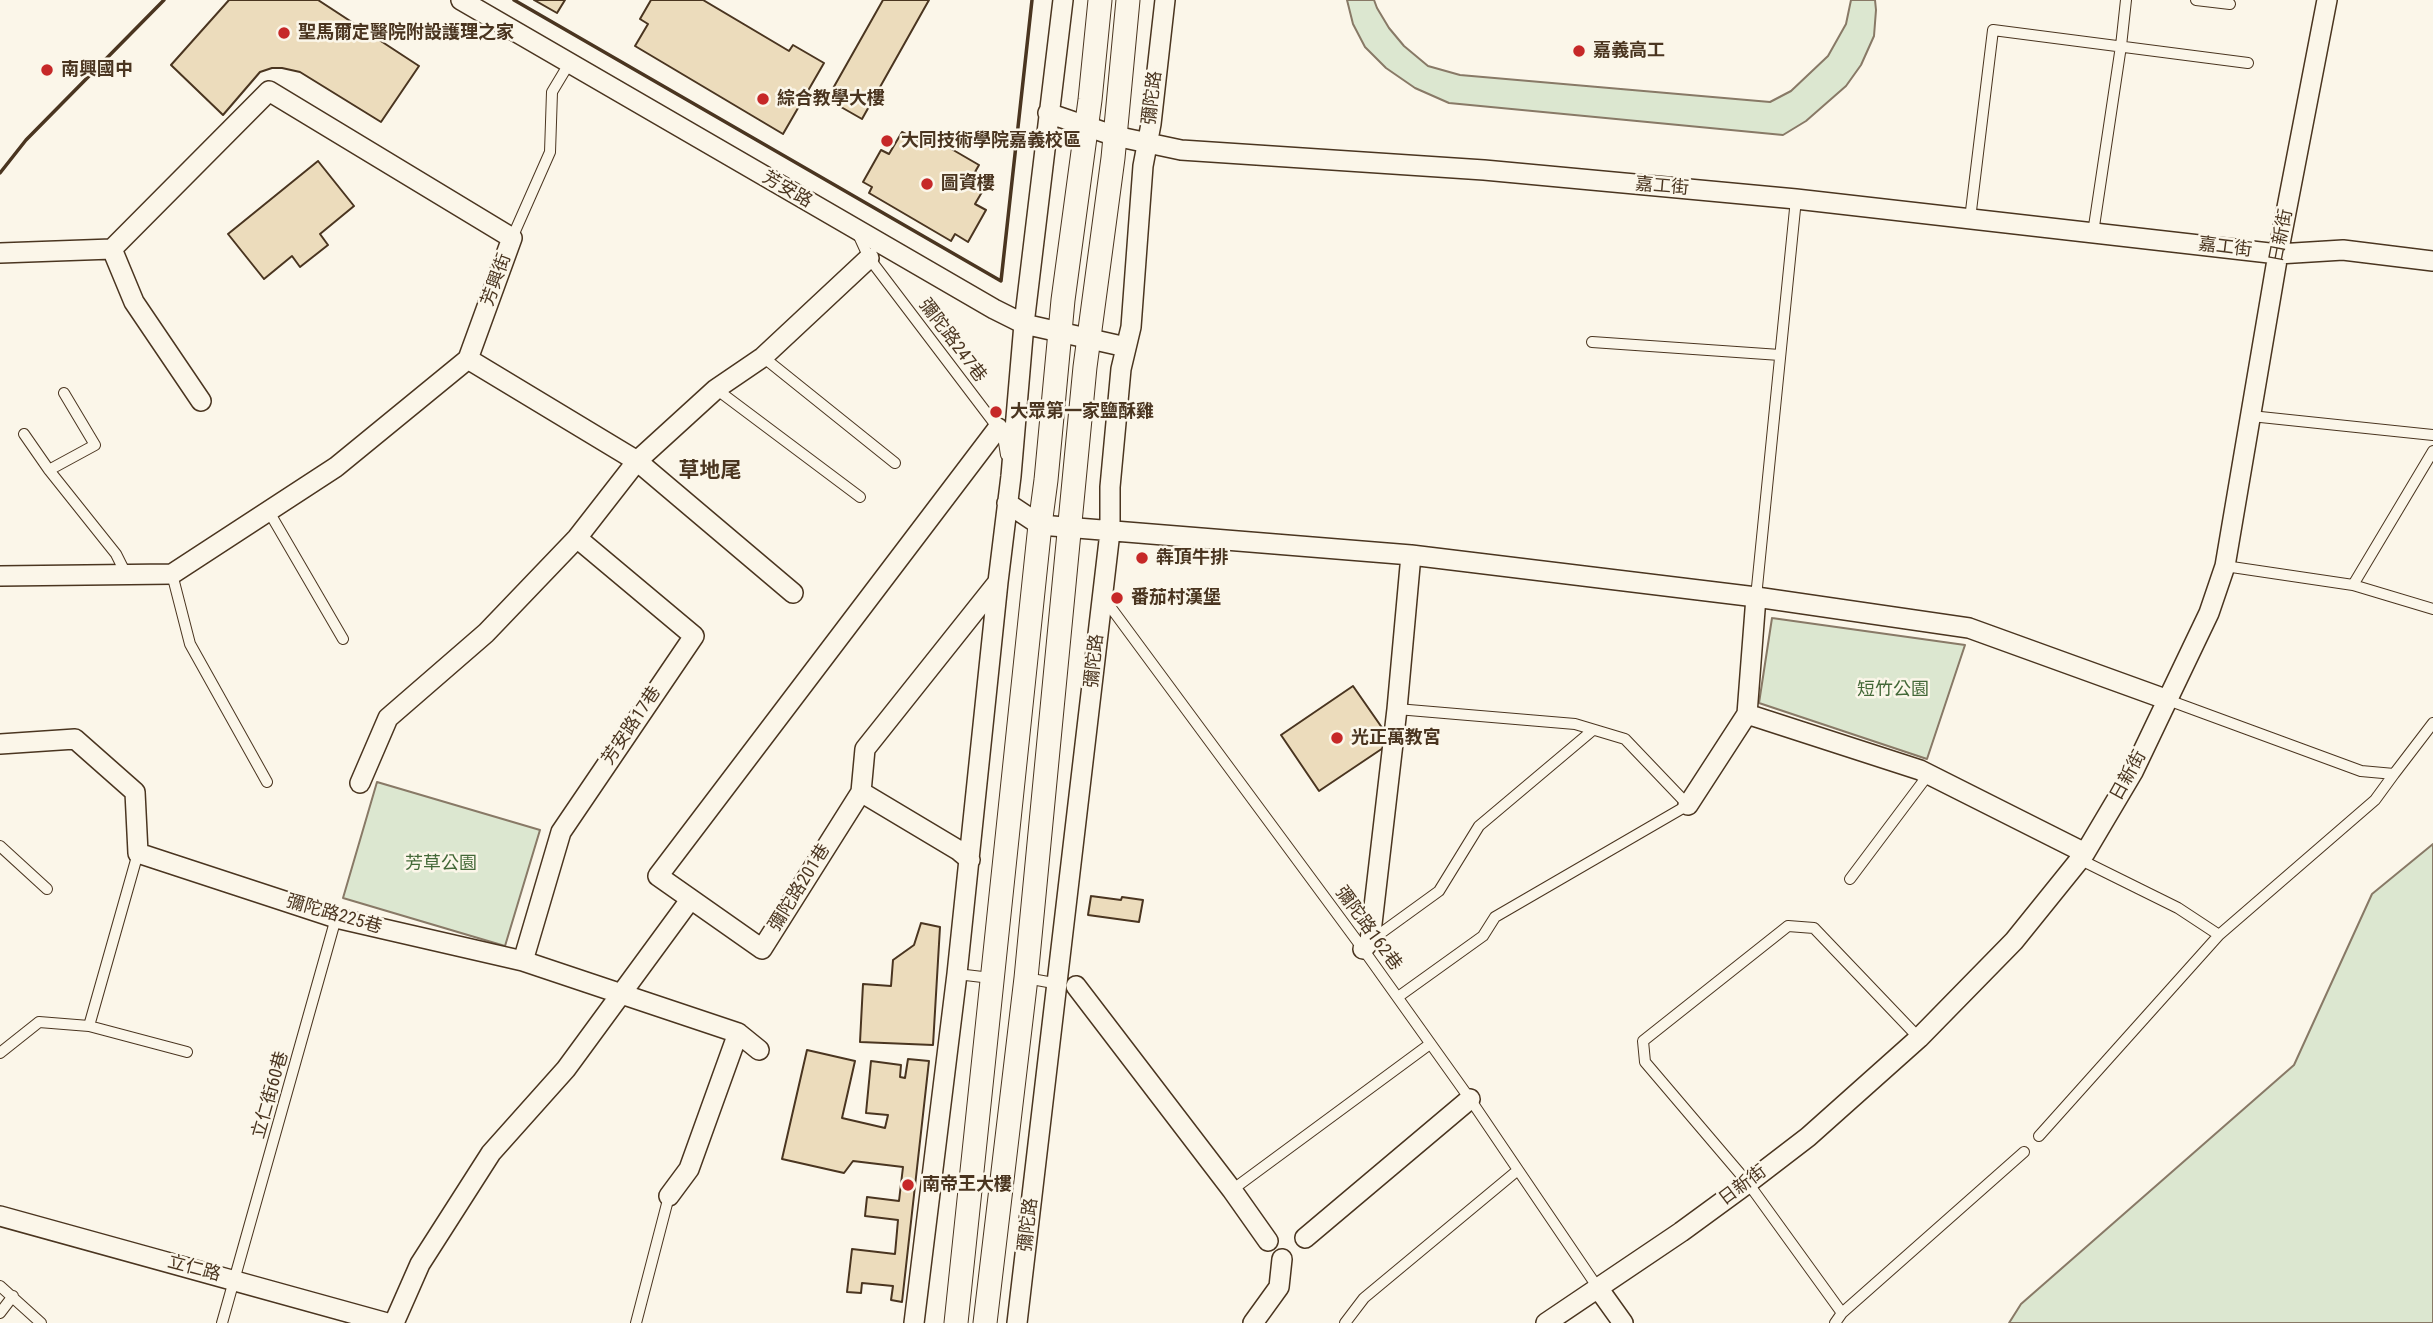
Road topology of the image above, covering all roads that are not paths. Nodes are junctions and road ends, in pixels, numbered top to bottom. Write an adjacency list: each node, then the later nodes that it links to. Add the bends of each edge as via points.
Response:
1 (461, 0): 11 (street, 芳安路)
2 (1063, 0): 13 (street)
3 (1100, 0): 14 (street)
4 (1128, 0): 15 (street, 彌陀路)
5 (1165, 0): 16 (street, 彌陀路)
6 (2126, 0): 10 (lane)
7 (2196, 0): 9 (lane)
8 (2328, 0): 24 (street, 日新街)
9 (2230, 4)
10 (2121, 46): 12 (lane); 18 (lane, via 1993,30); 20 (lane)
11 (570, 62): 19 (street, 芳安路); 21 (lane, via 552,92 550,152)
12 (2248, 62)
13 (1048, 113): 14 (street, 嘉工街); 27 (street)
14 (1086, 126): 15 (street, 嘉工街); 28 (street)
15 (1115, 136): 16 (street, 嘉工街); 29 (street, 彌陀路)
16 (1146, 144): 17 (street, 嘉工街); 31 (street, 彌陀路)
17 (1796, 199): 18 (street, 嘉工街); 32 (lane)
18 (1970, 219): 20 (street, 嘉工街)
19 (856, 230): 25 (lane, 彌陀路247巷); 27 (street, 芳安路)
20 (2093, 233): 24 (street, 嘉工街)
21 (512, 238): 22 (street, 芳興街, via 269,91); 34 (street, 芳興街)
22 (112, 249): 23 (street); 37 (street, via 134,302)
23 (0, 253)
24 (2278, 254): 26 (street, 嘉工街, via 2343,250); 38 (street, 日新街)
25 (869, 258): 33 (street); 39 (lane, 彌陀路247巷)
26 (2433, 261)
27 (1024, 324): 28 (street, 芳安路); 46 (street)
28 (1060, 333): 29 (street, 芳安路); 50 (street)
29 (1089, 338): 31 (street, 芳安路); 51 (street, 彌陀路)
30 (1592, 342): 32 (lane)
31 (1126, 347): 52 (street, 彌陀路, via 1110,487)
32 (1780, 355): 63 (lane)
33 (763, 357): 35 (street); 44 (lane)
34 (468, 359): 43 (street); 49 (street, via 337,467)
35 (716, 389): 43 (street); 47 (lane)
36 (64, 393): 45 (lane, via 95,445)
37 (201, 401)
38 (2251, 416): 41 (lane); 55 (street, 日新街)
39 (998, 428): 46 (lane, 彌陀路247巷); 84 (street, via 658,876)
40 (24, 434): 45 (lane)
41 (2433, 435)
42 (2433, 450): 60 (lane)
43 (637, 461): 53 (street); 61 (street)
44 (895, 463)
45 (49, 470): 56 (lane, via 116,554)
46 (1011, 476): 48 (street)
47 (860, 498)
48 (1007, 503): 50 (street); 59 (street)
49 (268, 510): 57 (street); 65 (lane)
50 (1040, 525): 51 (street); 90 (street)
51 (1069, 528): 52 (street); 91 (street, 彌陀路)
52 (1110, 532): 54 (street); 62 (street, 彌陀路)
53 (577, 538): 75 (street, via 486,633 388,718); 88 (street, 芳安路17巷, via 694,636 561,832)
54 (1411, 555): 63 (street); 67 (street)
55 (2225, 566): 60 (lane); 66 (street, 日新街, via 2209,613)
56 (126, 574): 57 (street); 58 (street)
57 (172, 574): 74 (lane, via 190,643)
58 (0, 576)
59 (998, 582): 76 (street, via 864,749); 81 (street)
60 (2353, 585): 64 (lane)
61 (793, 593)
62 (1102, 596): 87 (lane, 彌陀路162巷); 92 (street, 彌陀路)
63 (1756, 597): 66 (street, via 1969,628); 68 (street)
64 (2433, 609)
65 (343, 639)
66 (2168, 700): 72 (lane, via 2361,771); 80 (street, 日新街, via 2133,772)
67 (1397, 709): 70 (lane, via 1575,724); 87 (street)
68 (1747, 713): 73 (street); 77 (street)
69 (2433, 723): 72 (lane)
70 (1593, 730): 77 (lane, via 1625,739); 87 (lane, via 1479,826 1439,891)
71 (0, 744): 79 (street, via 75,739 135,792)
72 (2395, 774): 86 (lane, via 2375,800)
73 (1928, 775): 80 (street); 82 (lane)
74 (267, 782)
75 (360, 783)
76 (861, 792): 81 (street); 84 (street, 彌陀路201巷, via 762,949)
77 (1688, 805): 94 (lane, via 1495,917 1483,936)
78 (0, 846): 83 (lane)
79 (138, 853): 85 (street, 彌陀路225巷); 95 (lane)
80 (2082, 856): 86 (lane); 97 (street, 日新街, via 2014,941)
81 (970, 860): 89 (street)
82 (1850, 879)
83 (47, 889)
84 (690, 900): 93 (street)
85 (336, 918): 88 (street, 彌陀路225巷); 113 (lane, 立仁街60巷)
86 (2219, 935): 103 (lane)
87 (1366, 945): 94 (lane, 彌陀路162巷)
88 (523, 961): 93 (street, 彌陀路225巷)
89 (957, 974): 90 (lane); 124 (street)
90 (992, 978): 125 (street)
91 (1026, 978): 92 (lane); 126 (street, 彌陀路)
92 (1067, 985): 107 (street); 127 (street, 彌陀路)
93 (623, 993): 96 (street, 彌陀路225巷); 122 (street, via 566,1069 491,1153 420,1264)
94 (1398, 997): 98 (lane, 彌陀路162巷)
95 (89, 1026): 100 (lane); 101 (lane, via 38,1022)
96 (738, 1033): 99 (street, 彌陀路225巷); 108 (street, via 689,1168)
97 (1919, 1038): 106 (street, 日新街, via 1808,1137); 106 (lane, via 1814,928 1788,926 1643,1041 1645,1062)
98 (1430, 1044): 102 (lane, 彌陀路162巷); 107 (lane)
99 (759, 1050)
100 (187, 1052)
101 (0, 1053)
102 (1469, 1099): 105 (lane, 彌陀路162巷); 110 (street)
103 (2039, 1136)
104 (2024, 1152): 118 (lane)
105 (1518, 1170): 115 (lane, 彌陀路162巷); 129 (lane, via 1364,1298)
106 (1748, 1183): 115 (street, 日新街); 118 (lane)
107 (1232, 1190): 111 (street)
108 (669, 1196): 123 (lane)
109 (0, 1216): 113 (street, 立仁路)
110 (1305, 1238)
111 (1268, 1241)
112 (1282, 1259): 128 (street, via 1279,1287)
113 (235, 1280): 120 (lane, 立仁街60巷); 121 (street, 立仁路)
114 (0, 1286): 116 (lane)
115 (1598, 1287): 130 (street, 日新街); 131 (street)
116 (13, 1296): 117 (lane); 119 (lane)
117 (0, 1312)
118 (1842, 1313): 132 (lane)
119 (41, 1323)
120 (222, 1323)
121 (387, 1323)
122 (394, 1323)
123 (636, 1323)
124 (914, 1323)
125 (956, 1323)
126 (985, 1323)
127 (1017, 1323)
128 (1253, 1323)
129 (1345, 1323)
130 (1546, 1323)
131 (1623, 1323)
132 (1835, 1323)

